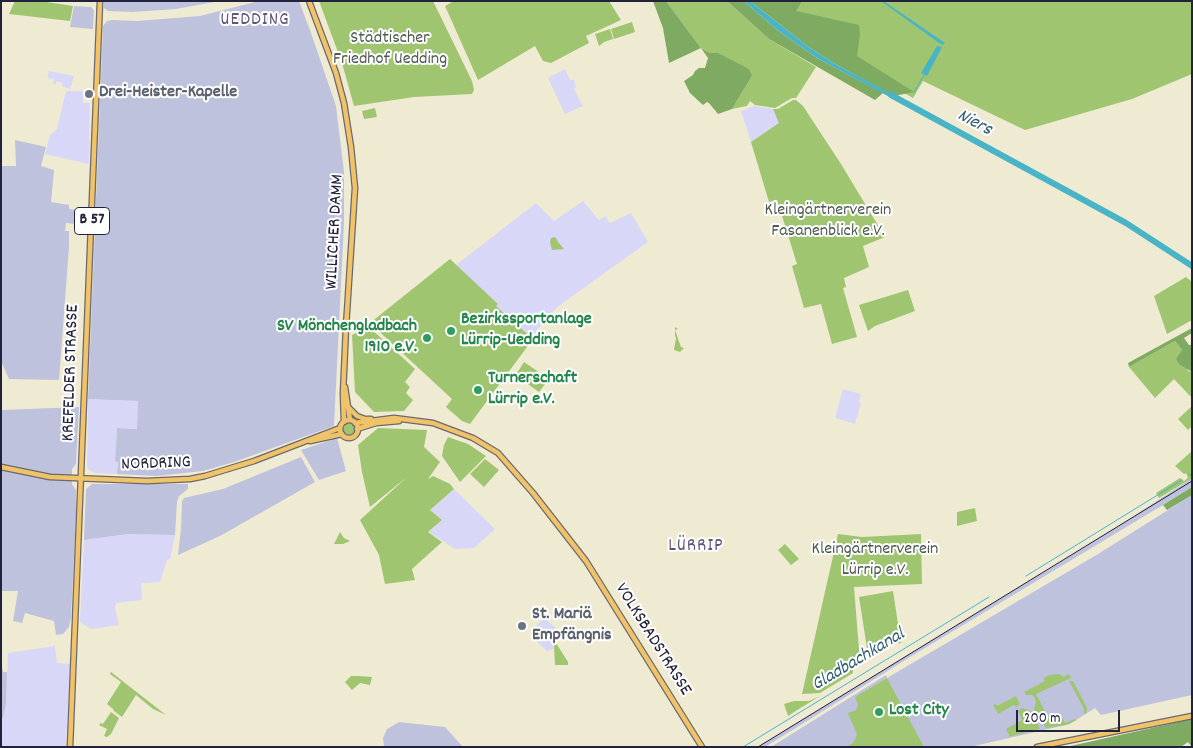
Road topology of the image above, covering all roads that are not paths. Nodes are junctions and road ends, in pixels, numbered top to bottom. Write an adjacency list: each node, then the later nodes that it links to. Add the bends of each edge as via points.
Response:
1 (100, 1): 14 (main road, KREFELDER STRASSE / B 57)
2 (309, 1): 3 (main road, WILLICHER DAMM, via 344,103 355,188)
3 (344, 381): 4 (main road, WILLICHER DAMM); 7 (main road, WILLICHER DAMM)
4 (347, 406): 5 (main road, via 359,418); 8 (main road, WILLICHER DAMM)
5 (380, 419): 6 (main road); 8 (main road)
6 (406, 420): 10 (main road); 17 (main road, VOLKSBADSTRASSE, via 453,429 498,454 586,561)
7 (344, 422): 8 (main road); 9 (main road)
8 (353, 422): 10 (main road)
9 (340, 428): 11 (main road); 12 (main road, NORDRING)
10 (357, 429): 11 (main road, via 352,437)
11 (342, 434): 12 (main road, NORDRING)
12 (306, 442): 14 (main road, NORDRING, via 230,469 190,479)
13 (1, 467): 14 (main road, NORDRING, via 50,477)
14 (81, 478): 16 (main road, KREFELDER STRASSE)
15 (1192, 716): 18 (main road)
16 (70, 747)
17 (702, 747)
18 (1037, 747)

